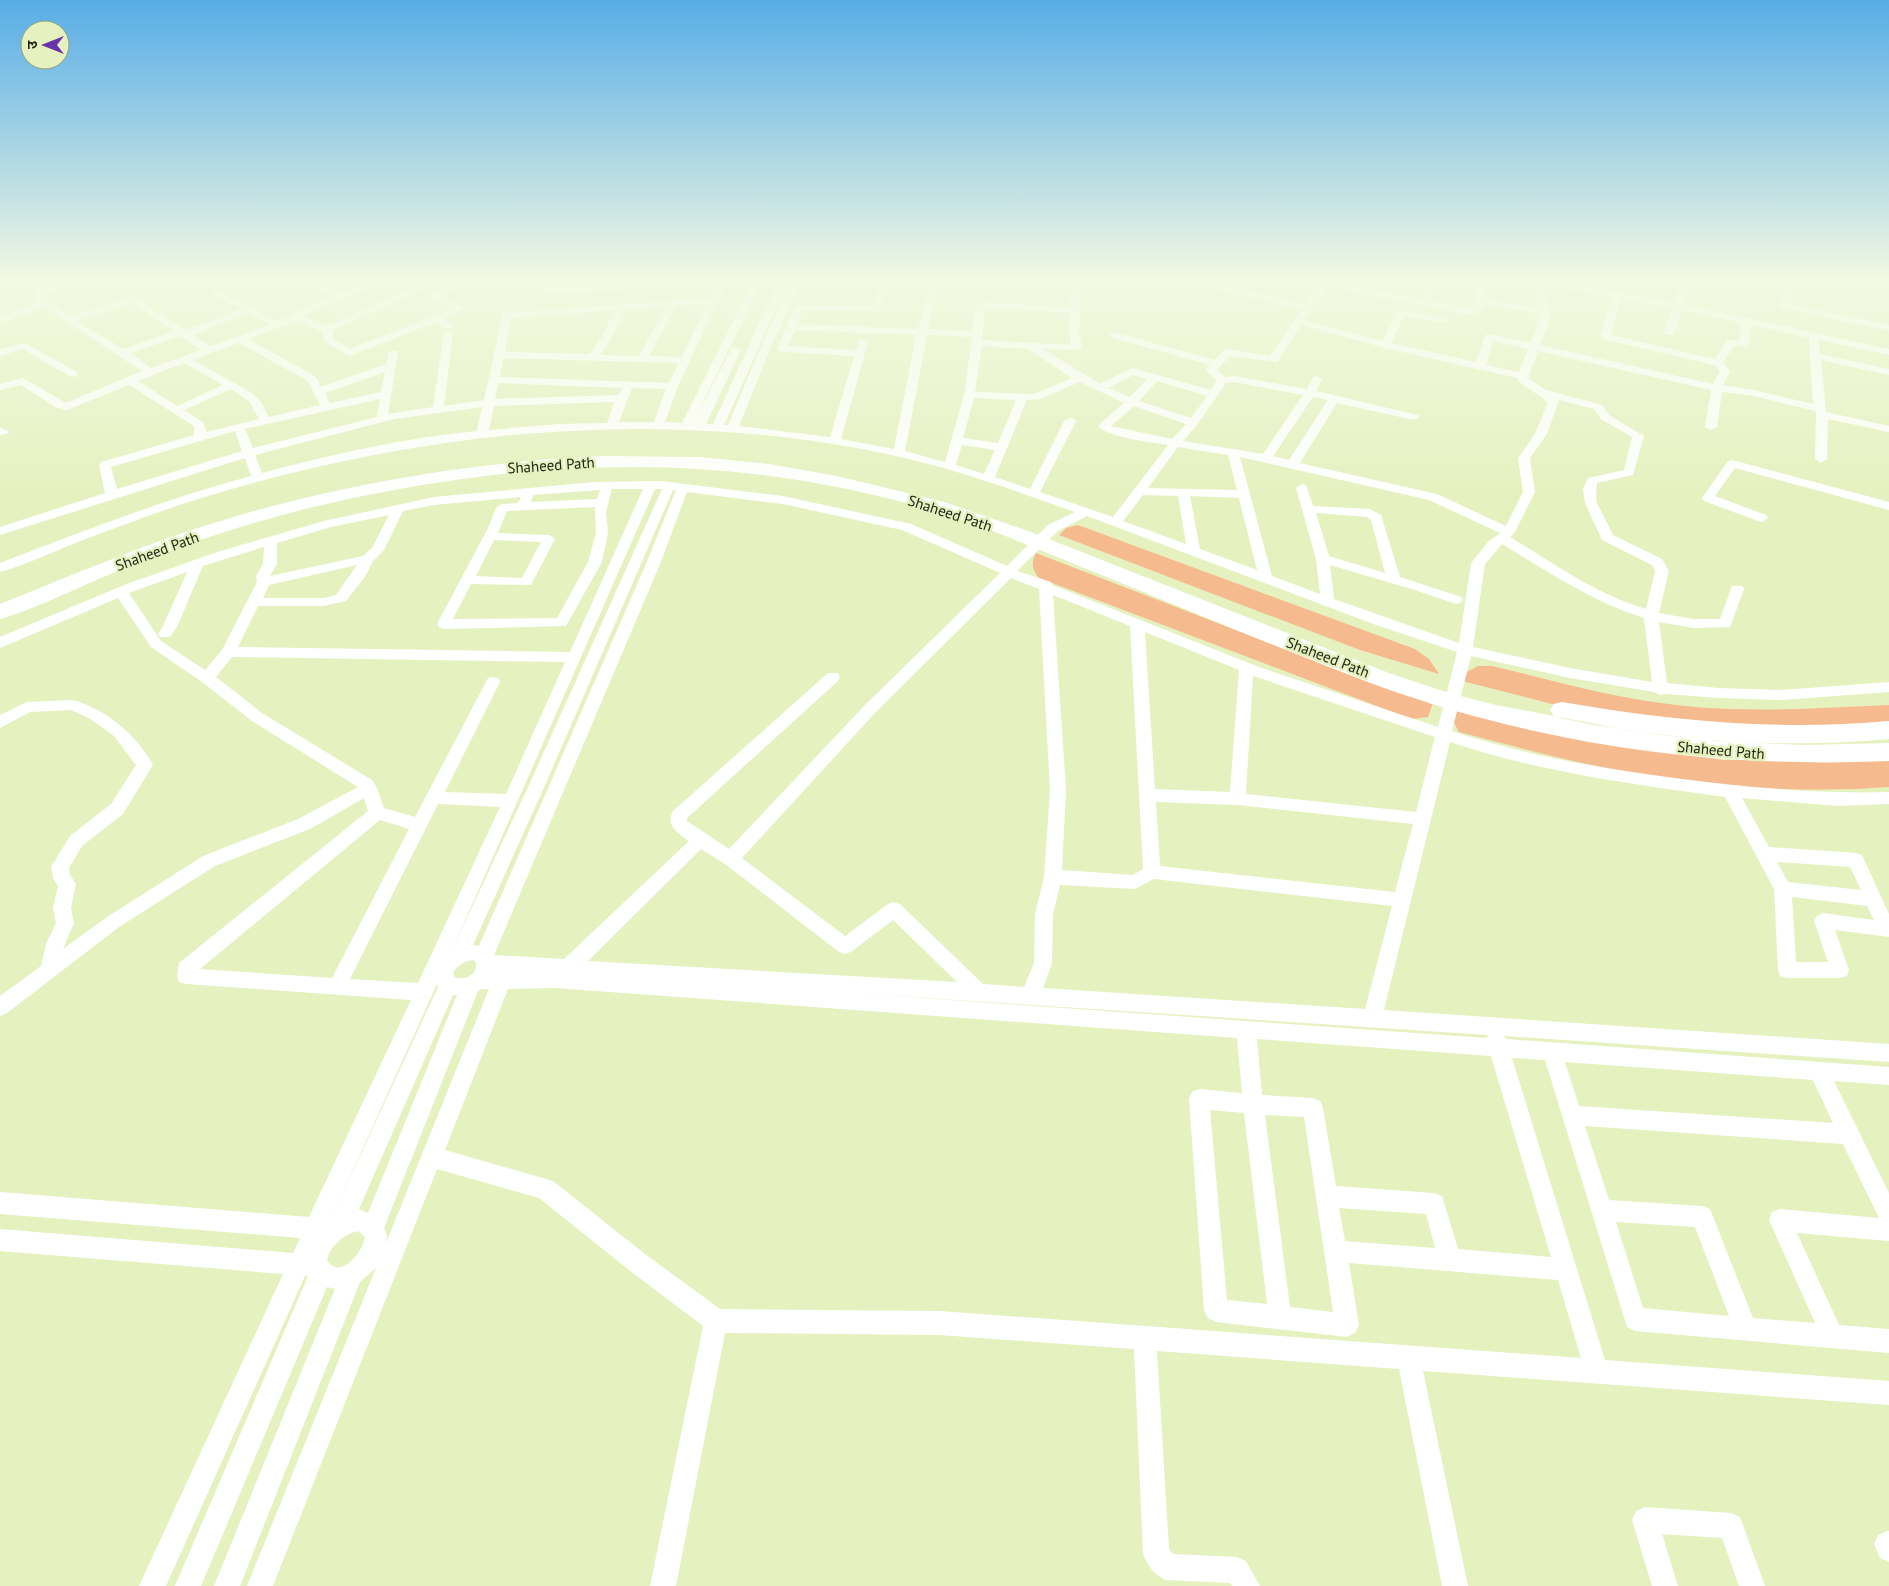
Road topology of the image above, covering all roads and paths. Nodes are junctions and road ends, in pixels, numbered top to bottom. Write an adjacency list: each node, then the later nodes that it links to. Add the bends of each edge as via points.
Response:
1 (35, 352): 45 (street)
2 (122, 352): 43 (street)
3 (203, 352): 35 (street)
4 (263, 352): 60 (street, via 312,379)
5 (445, 352): 73 (street)
6 (500, 352): 32 (street)
7 (596, 352): 34 (street)
8 (646, 352): 36 (street)
9 (690, 352): 37 (street)
10 (722, 352): 83 (street)
11 (735, 352): 84 (street)
12 (751, 352): 86 (street)
13 (764, 352): 87 (street)
14 (834, 352): 31 (street)
15 (918, 352): 97 (street)
16 (975, 352): 65 (street)
17 (1040, 352): 49 (street)
18 (1174, 352): 39 (street)
19 (1228, 352): 39 (street)
20 (1228, 352): 21 (street, via 1273,360)
21 (1278, 352)
22 (1417, 352): 42 (street)
23 (1484, 352): 42 (street)
24 (1533, 352): 47 (street)
25 (1553, 352): 58 (street)
26 (1671, 352): 38 (street)
27 (1725, 352): 38 (street)
28 (1816, 352): 33 (street)
29 (1852, 352): 40 (street)
30 (393, 353): 41 (street)
31 (860, 353): 91 (street)
32 (499, 355): 34 (street); 51 (street)
33 (1816, 356): 40 (street); 74 (street)
34 (592, 358): 36 (street)
35 (184, 359): 43 (street); 56 (street)
36 (642, 359): 37 (street)
37 (686, 360): 57 (street)
38 (1718, 363): 58 (street, via 1725,371)
39 (1216, 364): 52 (street, via 1211,370)
40 (1852, 364): 44 (street)
41 (390, 366): 60 (street); 63 (street)
42 (1480, 366): 47 (street)
43 (150, 372): 53 (street)
44 (1889, 372)
45 (73, 374)
46 (0, 376): 54 (street)
47 (1524, 376): 62 (street, via 1522,379)
48 (1154, 377): 59 (street, via 1132,371); 64 (street); 69 (street)
49 (1080, 378): 59 (street); 66 (street, via 1036,397)
50 (1317, 379): 61 (street)
51 (494, 380): 55 (street); 70 (street)
52 (1223, 380): 61 (street, via 1234,379); 64 (street)
53 (130, 381): 54 (street, via 66,407 23,381); 72 (street)
54 (5, 385)
55 (630, 385): 57 (street); 67 (street)
56 (231, 386): 72 (street); 77 (street, via 252,397 261,408)
57 (673, 386): 82 (street)
58 (1717, 387): 74 (street, via 1754,393); 85 (street)
59 (1100, 388): 69 (street)
60 (318, 392): 71 (street)
61 (1310, 393): 68 (street); 98 (street)
62 (1543, 393): 124 (street, via 1554,401 1541,434 1524,458 1529,492); 145 (street, via 1598,407 1605,417 1638,436 1629,472 1592,481 1589,488 1592,507 1607,536 1657,562 1662,571)
63 (386, 394): 71 (street); 76 (street)
64 (1213, 394): 79 (street)
65 (969, 395): 66 (street); 92 (street)
66 (1023, 397): 94 (street)
67 (621, 398): 70 (street); 81 (street)
68 (1334, 399): 75 (street); 100 (street)
69 (1132, 402): 79 (street); 93 (street, via 1104,426)
70 (489, 403): 73 (street); 89 (street)
71 (326, 407): 77 (street)
72 (176, 410): 90 (street, via 200,425)
73 (438, 410): 76 (street)
74 (1820, 411): 88 (street); 99 (street)
75 (1414, 417)
76 (382, 419): 96 (street)
77 (265, 421): 80 (street)
78 (1070, 421): 111 (street)
79 (1193, 423): 93 (street)
80 (239, 426): 90 (street); 96 (street)
81 (612, 426): 82 (street); 89 (street)
82 (658, 426): 83 (street)
83 (686, 426): 84 (street)
84 (699, 426): 86 (street)
85 (1711, 427)
86 (717, 428): 87 (street)
87 (732, 429): 91 (street)
88 (1889, 429)
89 (482, 435): 102 (street, via 359,454)
90 (200, 437): 113 (street, via 105,465)
91 (835, 441): 97 (street)
92 (958, 441): 94 (street); 101 (street)
93 (1175, 443): 95 (street); 109 (street)
94 (1002, 446): 103 (street)
95 (1233, 452): 98 (street); 112 (street)
96 (249, 453): 102 (street); 113 (street)
97 (899, 453): 101 (street)
98 (1266, 458): 100 (street)
99 (1821, 460)
100 (1293, 464): 124 (street, via 1433,497)
101 (950, 467): 103 (street)
102 (258, 478): 132 (street, via 157,509)
103 (988, 479): 111 (street)
104 (651, 485): 105 (street); 106 (street); 151 (street)
105 (607, 486): 108 (street); 115 (street)
106 (676, 487): 127 (street, via 782,500 906,527 992,565); 181 (street); 183 (street, via 653,564)
107 (1302, 488): 119 (street)
108 (529, 491): 116 (street); 118 (street, via 434,501)
109 (1139, 492): 110 (street); 122 (street)
110 (1183, 492): 112 (street); 128 (street)
111 (1033, 494): 114 (street)
112 (1243, 494): 133 (street)
113 (112, 495): 123 (street)
114 (1048, 499): 120 (street); 127 (street)
115 (602, 503): 116 (street); 134 (street, via 602,533 595,562 561,623 444,624)
116 (523, 506): 125 (street, via 502,508)
117 (1889, 506): 121 (street, via 1732,464 1708,498)
118 (398, 509): 126 (street, via 328,524); 129 (street, via 377,550)
119 (1309, 509): 130 (street); 135 (street, via 1370,513 1377,518)
120 (1086, 512): 122 (street); 127 (street)
121 (1762, 518)
122 (1116, 522): 128 (street)
123 (0, 532)
124 (1506, 535): 145 (street, via 1596,594); 149 (street, via 1478,563)
125 (490, 536): 134 (street); 134 (street, via 548,539 526,582)
126 (271, 541): 131 (street); 136 (street, via 270,564 263,576)
127 (1034, 552): 137 (street); 140 (highway, Shaheed Path, via 948,497 889,478 759,456 668,449 586,450 425,467 341,484 234,511 123,548); 144 (highway, Shaheed Path, via 938,507 836,481 716,464 584,461 472,471 347,493 284,509 172,543); 158 (highway, Shaheed Path); 175 (street, via 870,709)
128 (1194, 552): 133 (street)
129 (367, 559): 136 (street); 142 (street, via 349,589 337,600)
130 (1324, 559): 135 (street); 143 (street)
131 (197, 565): 139 (street); 147 (street)
132 (0, 568)
133 (1266, 579): 143 (street)
134 (467, 580)
135 (1394, 580): 141 (street)
136 (264, 582): 142 (street)
137 (1046, 586): 146 (street); 177 (street, via 1058,790)
138 (1737, 589): 145 (street, via 1725,624)
139 (121, 592): 148 (street); 154 (street, via 156,644)
140 (0, 597)
141 (1456, 600)
142 (253, 602): 150 (street)
143 (1328, 602): 149 (street)
144 (0, 612)
145 (1650, 617): 157 (street)
146 (1137, 623): 152 (street); 165 (street)
147 (165, 634)
148 (0, 643)
149 (1465, 650): 157 (street, via 1605,682); 161 (street)
150 (228, 652): 151 (street); 154 (street)
151 (574, 657): 169 (street)
152 (1246, 668): 161 (street); 168 (street)
153 (833, 677): 173 (street, via 678,816 678,824)
154 (207, 678): 163 (street, via 257,716)
155 (493, 682): 166 (street)
156 (1889, 687): 157 (street, via 1786,695)
157 (1660, 690)
158 (1466, 697): 160 (highway, Shaheed Path, via 1716,732 1814,735); 162 (highway, Shaheed Path, via 1596,734 1660,745 1778,755)
159 (0, 722): 182 (street, via 26,707 73,705 94,714 119,732 145,765 118,809 76,842 60,866 67,884 62,908 65,923 55,944)
160 (1889, 730)
161 (1444, 734): 164 (street, via 1479,746 1600,774); 171 (street)
162 (1889, 752)
163 (369, 788): 170 (street); 182 (street, via 304,824 209,861 113,922)
164 (1730, 791): 167 (street, via 1838,800); 174 (street)
165 (1146, 795): 168 (street); 176 (street)
166 (433, 798): 169 (street); 172 (street)
167 (1889, 798)
168 (1238, 799): 171 (street)
169 (511, 801): 188 (street)
170 (377, 813): 172 (street); 187 (street, via 186,969 186,976)
171 (1422, 818): 180 (street)
172 (420, 825): 187 (street)
173 (700, 840): 175 (street); 185 (street)
174 (1765, 854): 178 (street); 179 (street, via 1856,860)
175 (731, 859): 189 (street, via 845,946 894,909)
176 (1152, 872): 177 (street, via 1135,882); 180 (street)
177 (1053, 877): 190 (street, via 1044,914 1043,963)
178 (1783, 889): 179 (street); 179 (street, via 1788,970 1840,970 1822,922 1887,930)
179 (1873, 899)
180 (1402, 900): 192 (street)
181 (459, 955): 183 (street, via 474,952); 186 (street, via 447,964 444,971)
182 (49, 970): 191 (street)
183 (480, 972): 184 (street); 186 (street, via 455,988); 208 (street)
184 (506, 972): 185 (street); 203 (street)
185 (562, 974): 189 (street); 194 (street)
186 (448, 985): 209 (street)
187 (337, 986): 188 (street)
188 (424, 992): 209 (street)
189 (979, 992): 190 (street)
190 (1030, 996): 192 (street)
191 (0, 1007)
192 (1372, 1019): 193 (street)
193 (1492, 1027): 195 (street); 197 (street)
194 (1246, 1031): 195 (street); 200 (street)
195 (1498, 1048): 196 (street); 215 (street)
196 (1552, 1052): 198 (street); 201 (street)
197 (1889, 1053)
198 (1818, 1071): 199 (street); 202 (street)
199 (1889, 1076)
200 (1253, 1104): 204 (street, via 1313,1108); 217 (street); 217 (street, via 1199,1099 1216,1310)
201 (1572, 1115): 202 (street); 206 (street)
202 (1850, 1134): 207 (street)
203 (431, 1157): 218 (street, via 545,1189); 231 (street)
204 (1327, 1196): 212 (street); 213 (street, via 1434,1204)
205 (0, 1203): 209 (street)
206 (1602, 1210): 219 (street, via 1702,1217); 219 (street, via 1635,1319)
207 (1889, 1216)
208 (372, 1227): 209 (street, via 359,1220); 216 (street, via 376,1234 372,1254)
209 (329, 1228): 214 (street)
210 (1889, 1230): 220 (street, via 1780,1220)
211 (0, 1240): 214 (street)
212 (1335, 1251): 213 (street); 217 (street, via 1347,1325)
213 (1450, 1260): 215 (street)
214 (312, 1268): 216 (street, via 337,1279); 228 (street); 229 (street)
215 (1566, 1269): 224 (street)
216 (352, 1274): 230 (street)
217 (1280, 1317)
218 (716, 1321): 221 (street, via 940,1323); 232 (street)
219 (1746, 1329): 220 (street)
220 (1832, 1335): 222 (street)
221 (1145, 1339): 223 (street); 233 (street, via 1156,1554 1166,1567 1237,1570)
222 (1889, 1341)
223 (1409, 1358): 224 (street); 234 (street)
224 (1597, 1372): 225 (street)
225 (1889, 1393)
226 (1889, 1544): 227 (street)
227 (1889, 1549)
228 (152, 1586)
229 (188, 1586)
230 (226, 1586)
231 (260, 1586)
232 (663, 1586)
233 (1247, 1586)
234 (1455, 1586)
235 (1665, 1586): 236 (street, via 1645,1520 1731,1526)
236 (1752, 1586)

